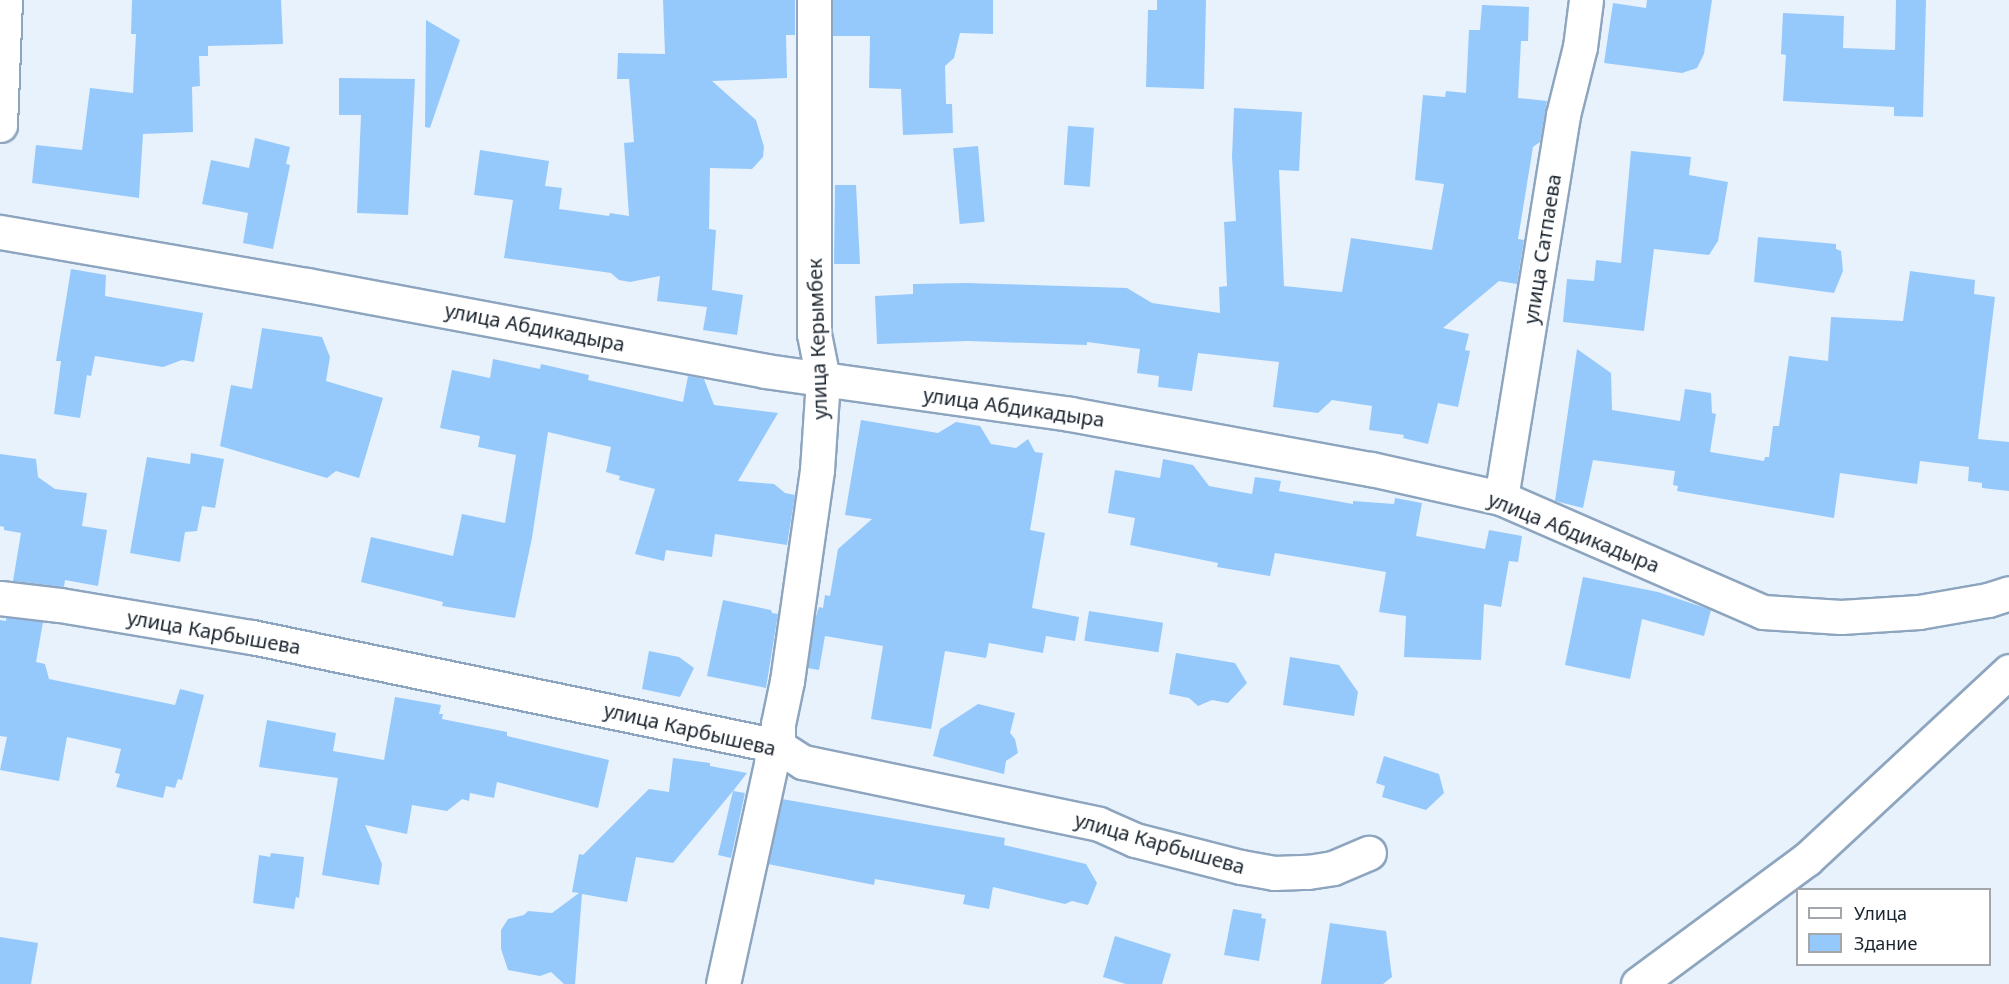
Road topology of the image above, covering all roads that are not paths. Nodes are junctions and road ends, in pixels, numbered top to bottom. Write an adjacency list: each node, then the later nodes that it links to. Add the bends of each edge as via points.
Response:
1 (5, 0): 4 (street)
2 (814, 0): 6 (street, улица Керымбек, via 814,334)
3 (1586, 0): 7 (street, улица Сатпаева, via 1580,47 1563,115)
4 (0, 125)
5 (0, 232): 6 (street, улица Абдикадыра)
6 (823, 379): 7 (street, улица Абдикадыра, via 1070,414 1371,469); 11 (street, улица Керымбек, via 817,470 778,724)
7 (1501, 498): 8 (street, улица Абдикадыра, via 1763,612 1852,617 1919,612)
8 (2009, 593)
9 (0, 598): 11 (street, улица Карбышева, via 252,638)
10 (2009, 670): 14 (street, via 1807,859)
11 (778, 746): 12 (street, улица Карбышева, via 803,762 1099,824 1135,840 1240,867 1274,873 1308,872 1333,868); 13 (street, улица Керымбек)
12 (1369, 853)
13 (723, 984)
14 (1638, 984)

